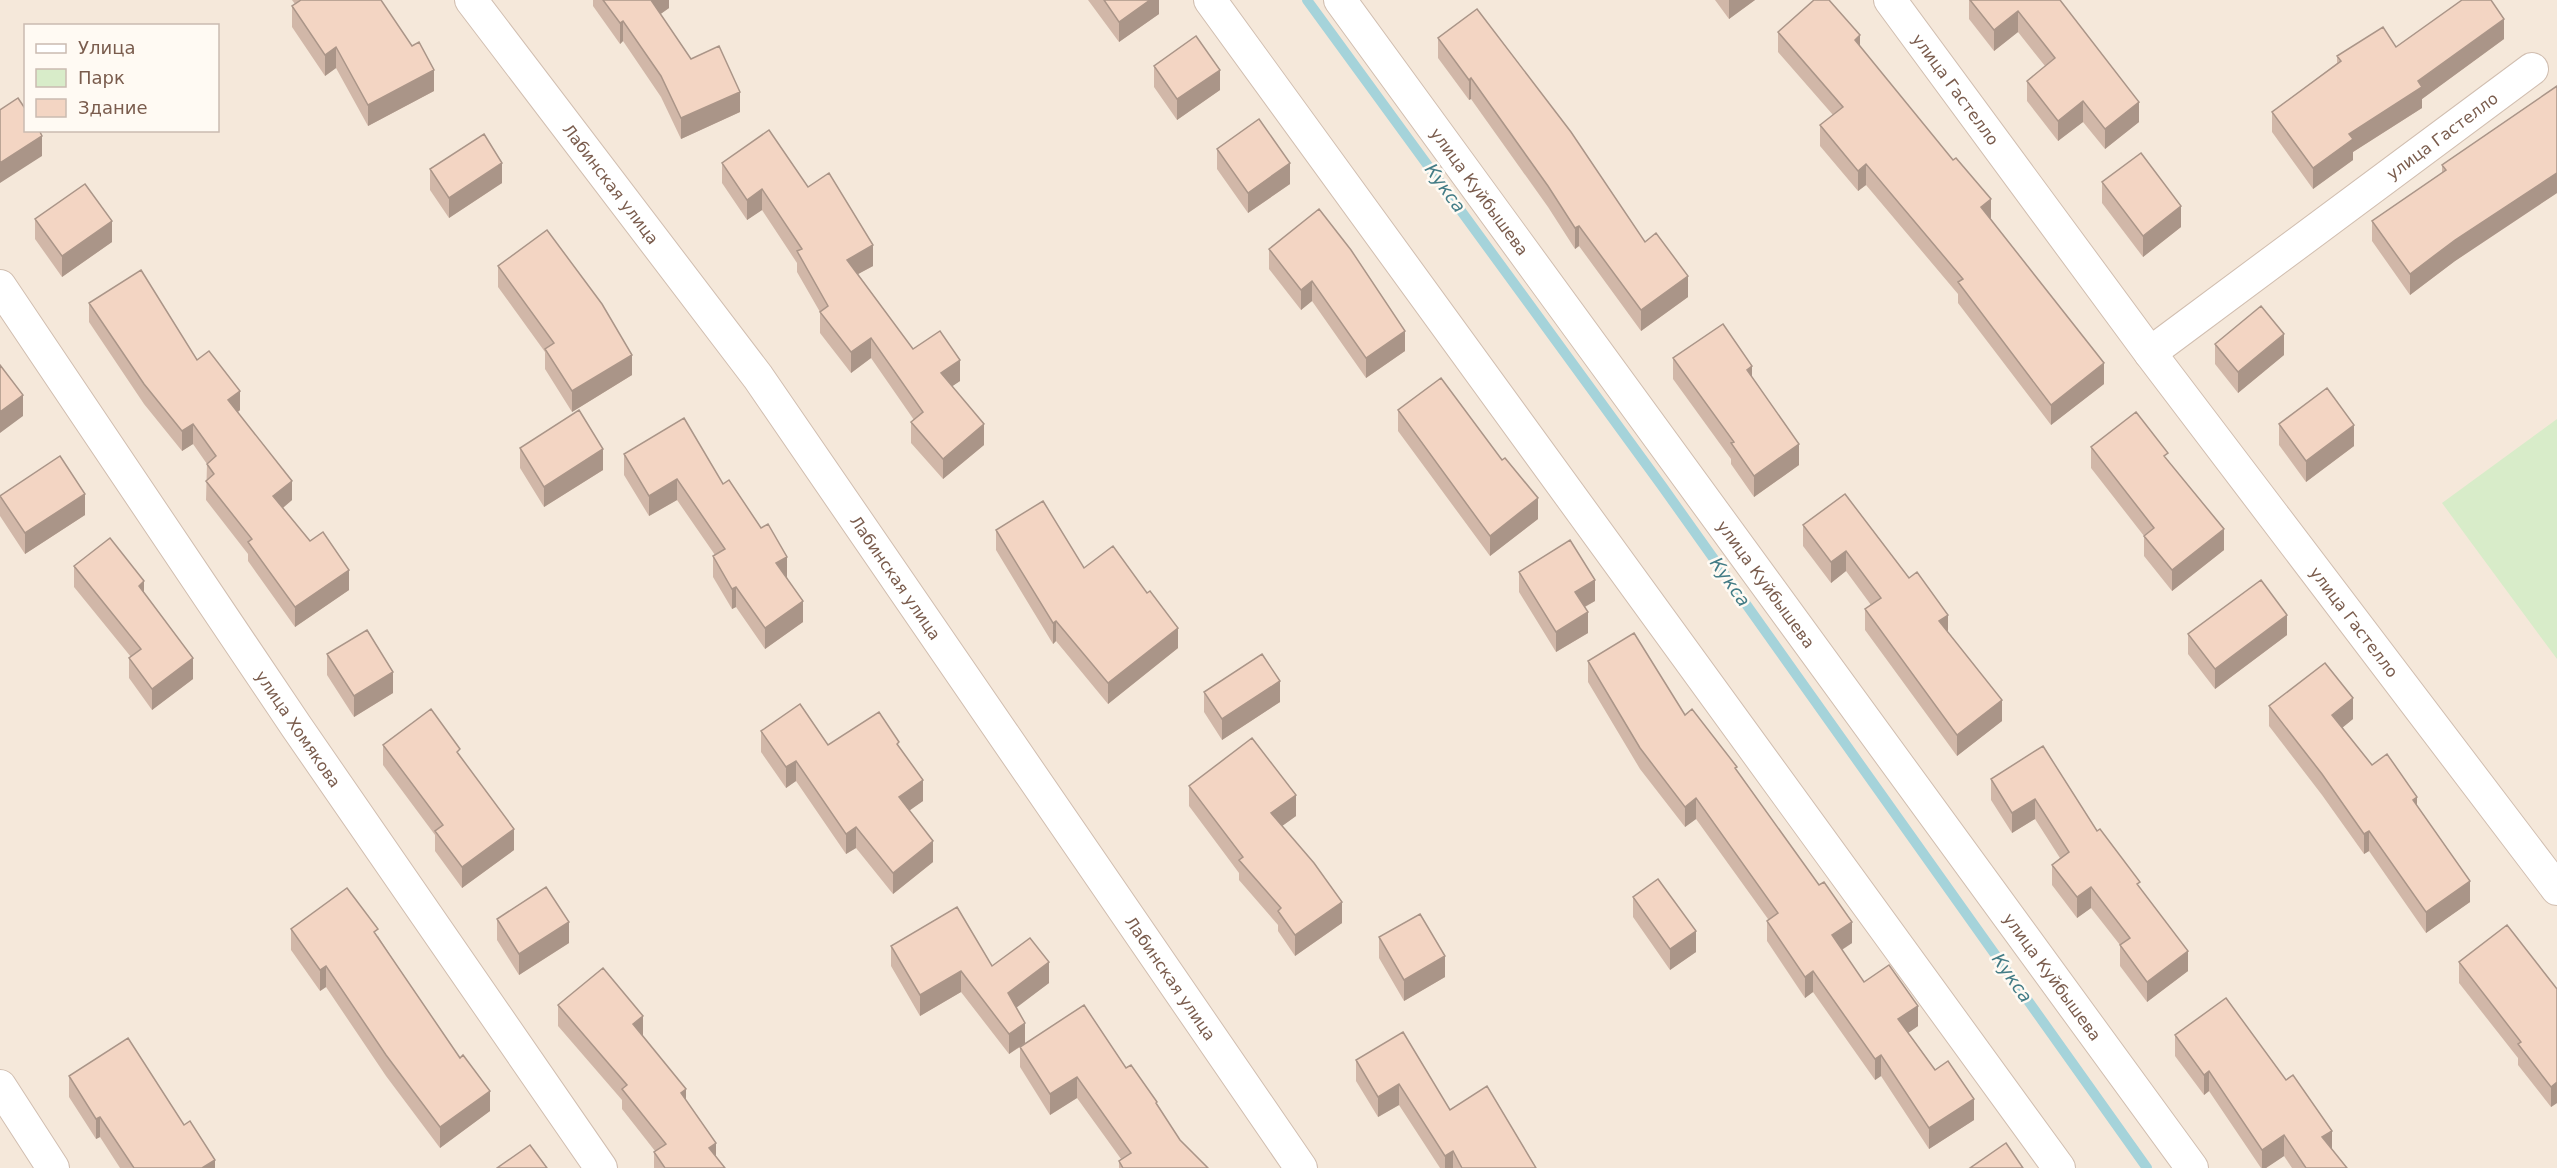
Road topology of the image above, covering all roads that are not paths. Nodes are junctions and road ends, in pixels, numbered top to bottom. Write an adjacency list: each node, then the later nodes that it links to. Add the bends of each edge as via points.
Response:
1 (471, 0): 12 (street, Лабинская улица, via 758,377)
2 (1210, 0): 13 (street)
3 (1340, 0): 14 (street, улица Куйбышева)
4 (1890, 0): 7 (street, улица Гастелло)
5 (2532, 69): 7 (street, улица Гастелло)
6 (0, 286): 11 (street, улица Хомякова, via 296,726)
7 (2150, 353): 8 (street, улица Гастелло)
8 (2557, 889)
9 (0, 1086): 10 (street)
10 (53, 1168)
11 (601, 1168)
12 (1301, 1168)
13 (2059, 1168)
14 (2192, 1168)

